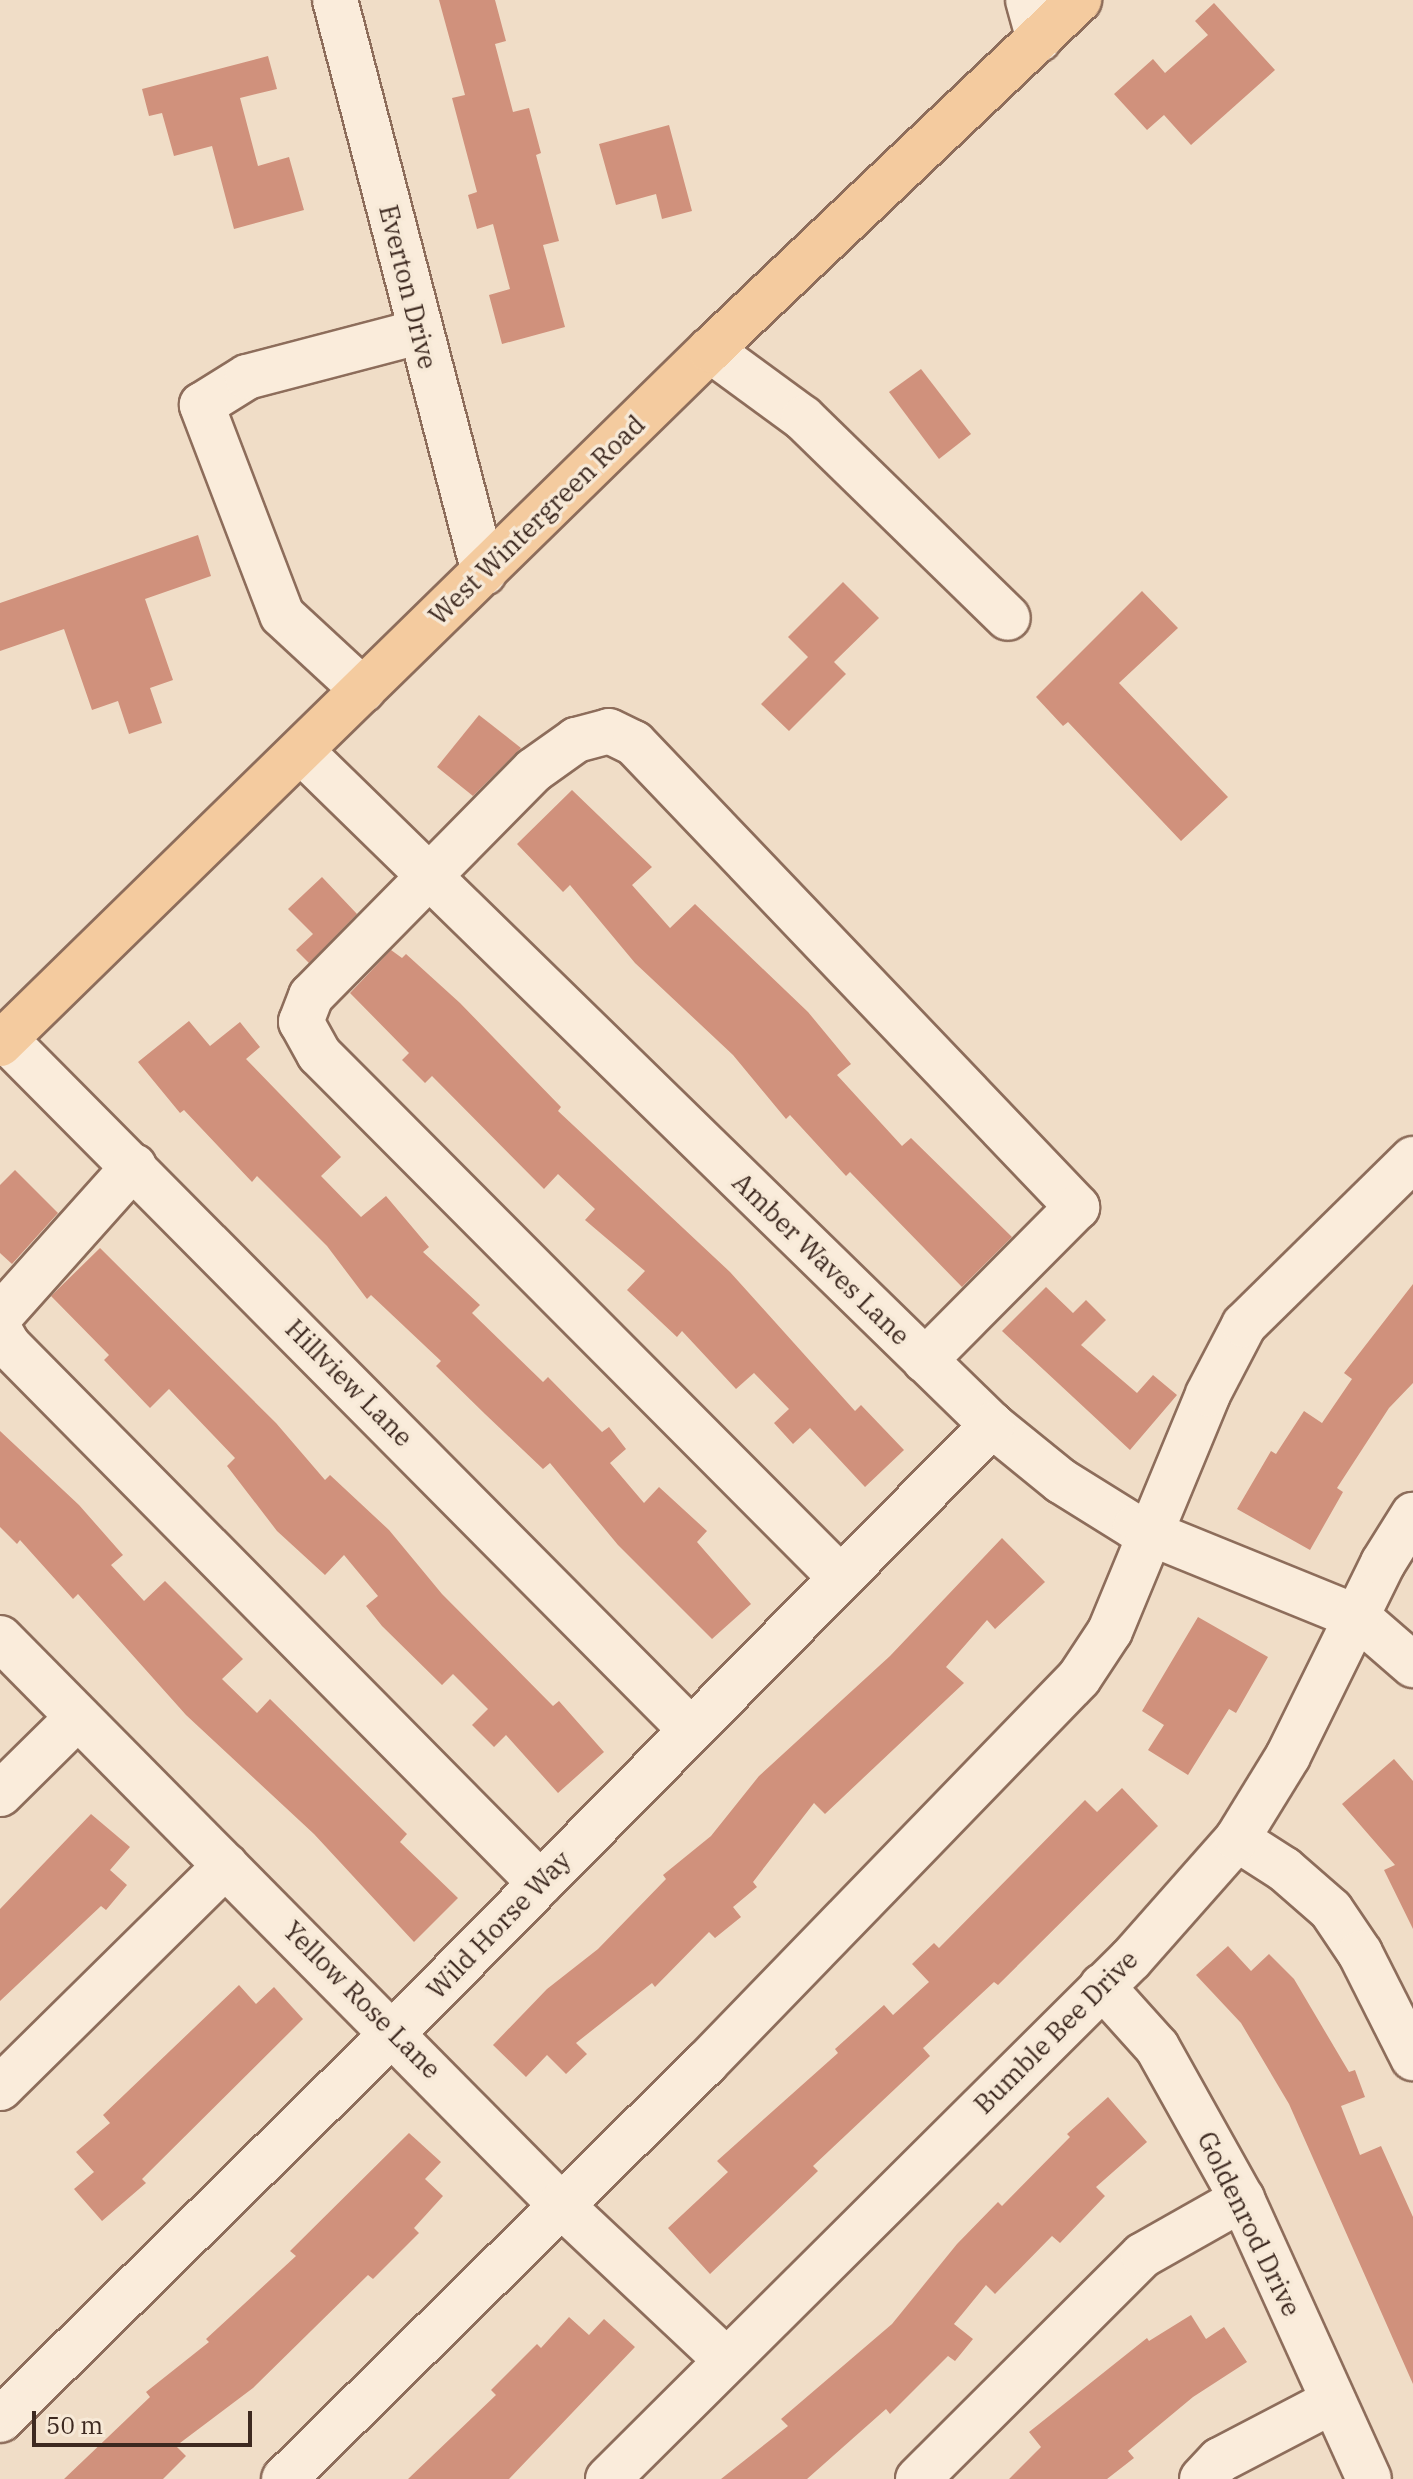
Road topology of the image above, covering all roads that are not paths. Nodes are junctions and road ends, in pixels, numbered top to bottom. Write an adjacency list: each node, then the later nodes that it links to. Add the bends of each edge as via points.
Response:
1 (335, 0): 4 (street, Everton Drive)
2 (1079, 0): 3 (main road, West Wintergreen Road)
3 (1033, 20): 5 (main road, West Wintergreen Road)
4 (419, 332): 6 (street, Everton Drive); 8 (street, via 247,377 202,405 282,615)
5 (710, 350): 6 (main road, West Wintergreen Road); 7 (street, via 814,428)
6 (484, 573): 8 (main road, West Wintergreen Road)
7 (1008, 618)
8 (363, 690): 9 (main road, West Wintergreen Road)
9 (301, 751): 10 (street, Amber Waves Lane); 11 (main road, West Wintergreen Road)
10 (430, 879): 16 (street, Amber Waves Lane); 16 (street, via 534,770 576,740 609,731 634,743 684,790 1077,1207); 20 (street, via 353,947 311,996 301,1022 304,1036)
11 (3, 1042): 13 (street, Hillview Lane)
12 (1413, 1159): 19 (street, via 1244,1325 1208,1394)
13 (134, 1166): 14 (street); 25 (street, Hillview Lane)
14 (0, 1316)
15 (0, 1331): 29 (street)
16 (925, 1360): 17 (street, Amber Waves Lane)
17 (992, 1425): 19 (street, Amber Waves Lane, via 1061,1481); 20 (street, Wild Horse Way)
18 (1413, 1515): 21 (street, Bumble Bee Drive, via 1383,1563)
19 (1152, 1533): 21 (street, Amber Waves Lane); 35 (street, via 1110,1631 1070,1688 813,1955)
20 (840, 1577): 25 (street, Wild Horse Way)
21 (1359, 1618): 23 (street, Amber Waves Lane); 27 (street, Bumble Bee Drive, via 1288,1756)
22 (0, 1638): 24 (street, Yellow Rose Lane)
23 (1413, 1665)
24 (77, 1718): 26 (street); 28 (street, Yellow Rose Lane)
25 (690, 1729): 29 (street, Wild Horse Way)
26 (0, 1794)
27 (1237, 1839): 30 (street, Bumble Bee Drive); 32 (street, via 1284,1869 1331,1910 1360,1953)
28 (226, 1865): 31 (street, Yellow Rose Lane); 33 (street)
29 (540, 1883): 31 (street, Wild Horse Way)
30 (1102, 1986): 34 (street, Goldenrod Drive, via 1157,2047); 36 (street, Bumble Bee Drive)
31 (395, 2031): 35 (street, Yellow Rose Lane); 38 (street, Wild Horse Way)
32 (1413, 2058)
33 (0, 2088)
34 (1242, 2199): 37 (street, Goldenrod Drive); 41 (street, via 1143,2255)
35 (560, 2204): 36 (street, Yellow Rose Lane); 39 (street)
36 (726, 2360): 40 (street, Bumble Bee Drive)
37 (1333, 2401): 42 (street, via 1220,2460); 43 (street, Goldenrod Drive)
38 (0, 2420)
39 (284, 2479)
40 (608, 2479)
41 (918, 2479)
42 (1202, 2479)
43 (1369, 2479)

